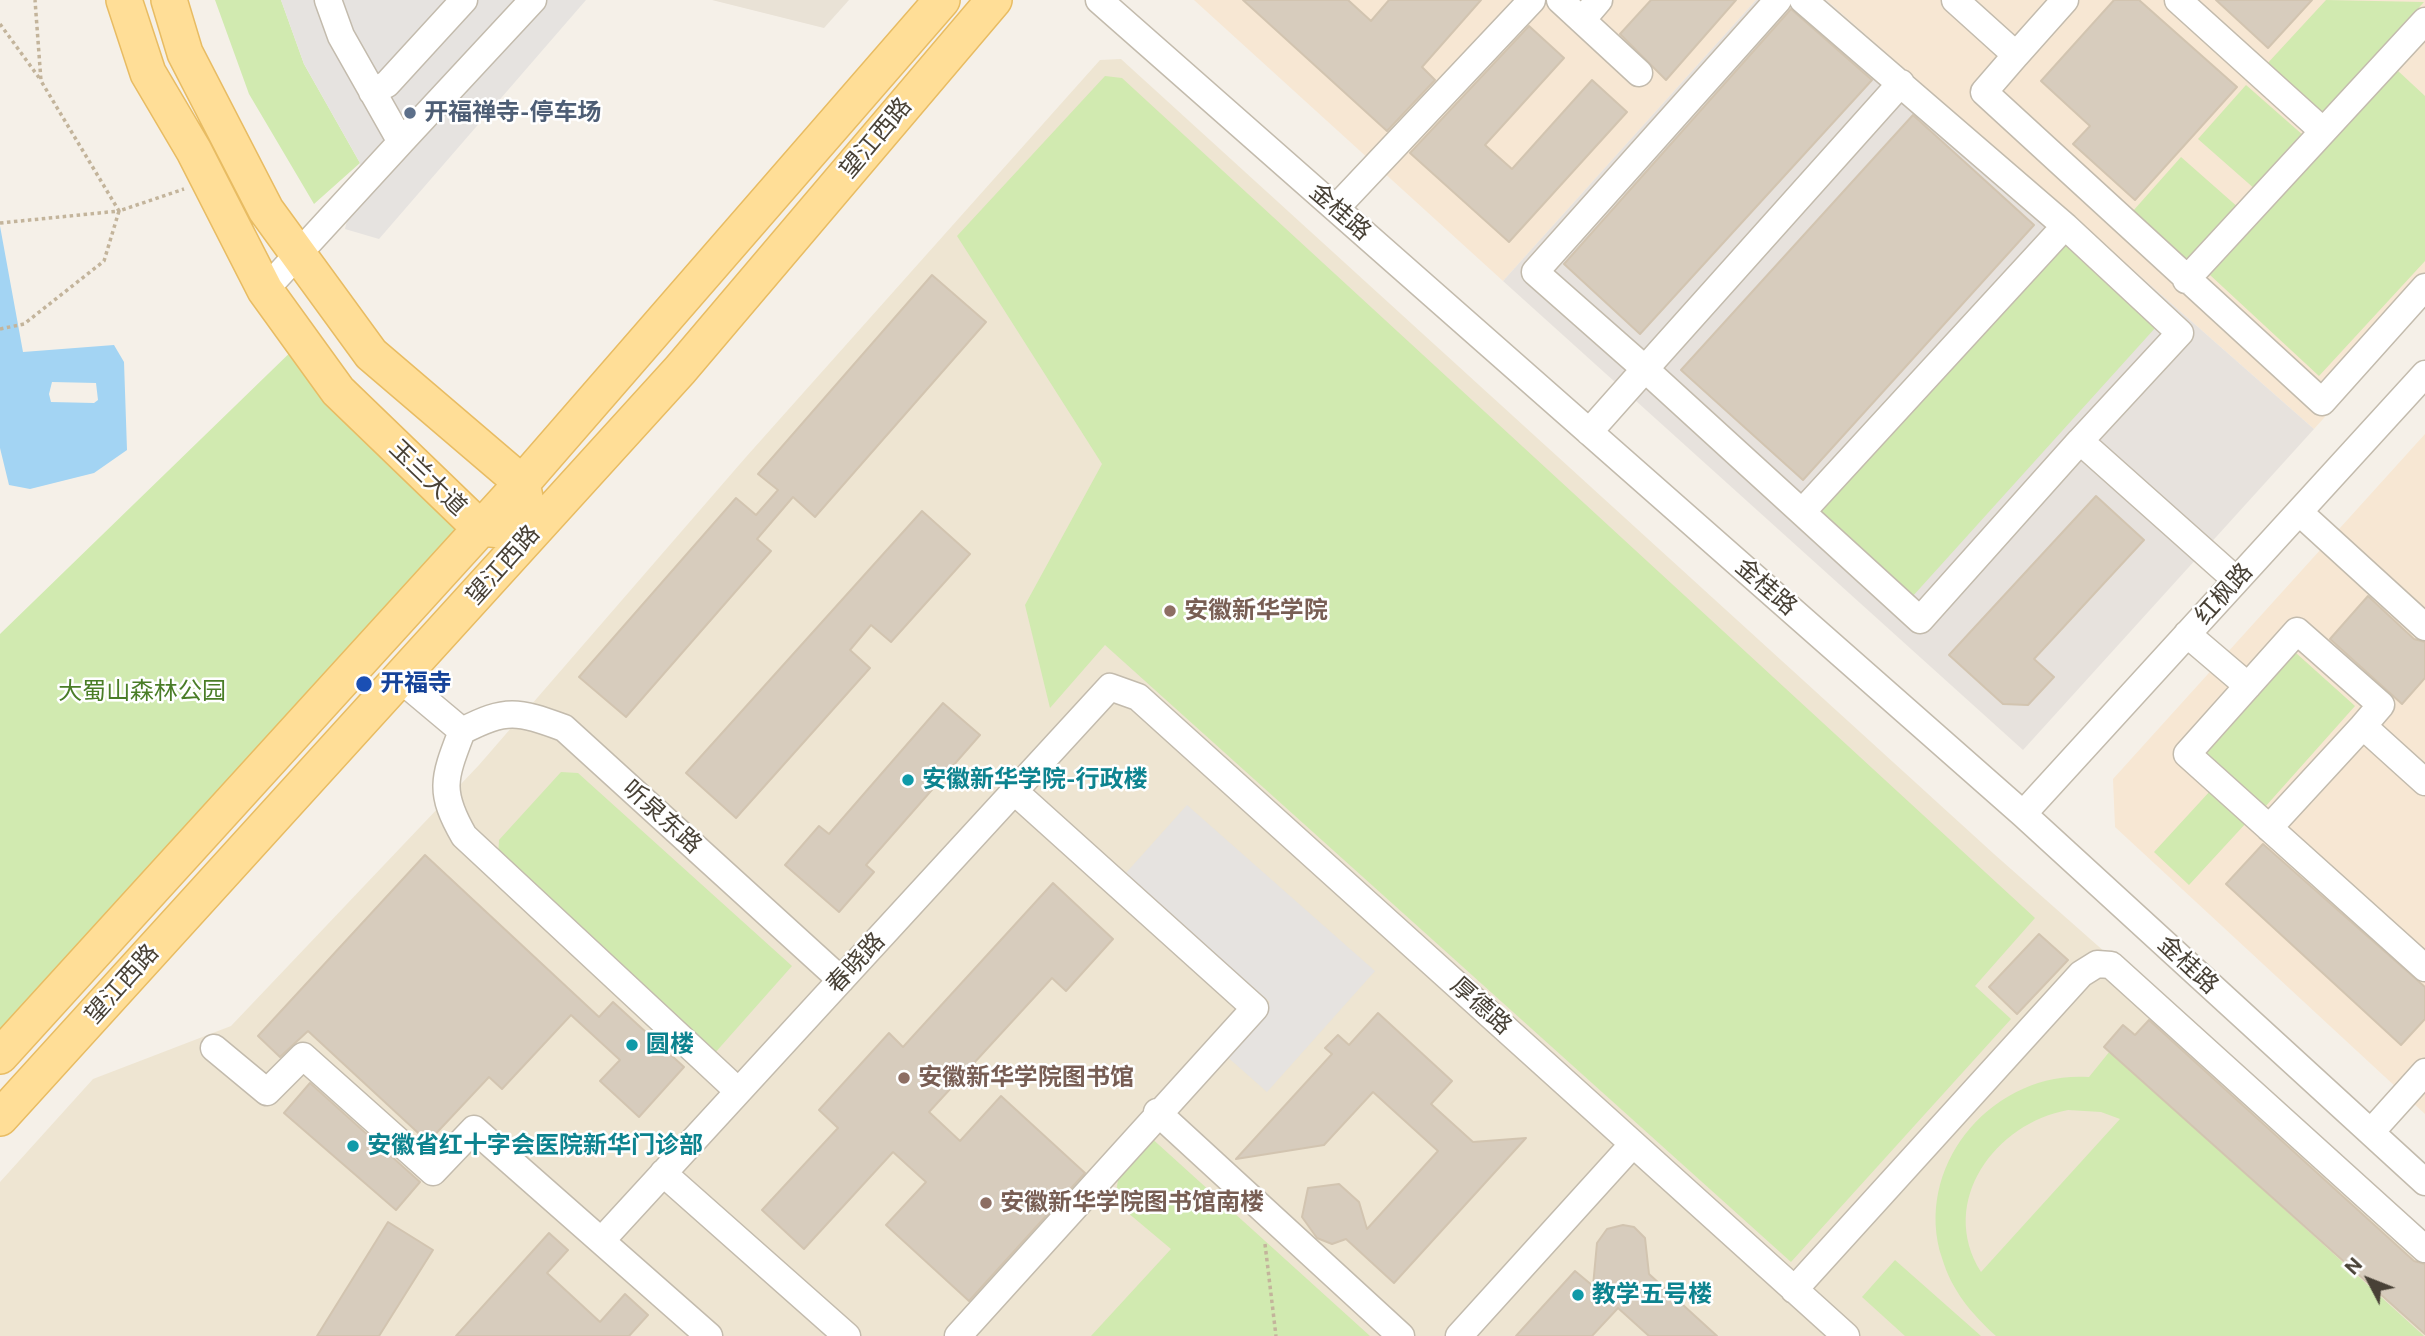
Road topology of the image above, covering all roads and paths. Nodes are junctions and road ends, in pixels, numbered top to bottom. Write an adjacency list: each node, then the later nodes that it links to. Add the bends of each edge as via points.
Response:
1 (35, 0): 23 (path)
2 (124, 0): 28 (main road, 玉兰大道, via 148,73)
3 (169, 0): 33 (main road, via 185,53 265,210)
4 (328, 0): 25 (street, via 341,36)
5 (464, 0): 25 (street, via 387,84)
6 (533, 0): 27 (street)
7 (942, 0): 42 (main road, 望江西路)
8 (993, 0): 46 (main road, 望江西路, via 680,370)
9 (1099, 0): 29 (street, 金桂路)
10 (1532, 0): 29 (street)
11 (1560, 0): 18 (street)
12 (1599, 0): 18 (street)
13 (1777, 0): 38 (street, via 1535,272)
14 (1803, 0): 24 (street)
15 (1955, 0): 21 (street)
16 (2065, 0): 21 (street)
17 (2178, 0): 26 (street)
18 (1582, 20): 22 (street)
19 (2425, 21): 26 (street)
20 (0, 24): 23 (path)
21 (2016, 55): 34 (street, via 1984,92)
22 (1639, 73)
23 (41, 81): 30 (path)
24 (1901, 83): 32 (street); 38 (street)
25 (372, 92): 27 (street)
26 (2323, 131): 34 (street)
27 (401, 142): 33 (street)
28 (209, 181): 30 (path); 36 (main road, 玉兰大道)
29 (1335, 208): 40 (street, 金桂路)
30 (119, 211): 31 (path); 37 (path, via 104,261 24,324)
31 (0, 223)
32 (2065, 226): 41 (street, via 2180,333); 43 (street)
33 (298, 254): 36 (street); 42 (main road, via 371,354)
34 (2186, 279): 35 (street, via 2322,402)
35 (2425, 287)
36 (265, 290): 45 (main road, 玉兰大道, via 338,391)
37 (0, 329)
38 (1645, 369): 40 (street); 43 (street)
39 (2425, 374): 44 (street, 红枫路)
40 (1589, 432): 57 (street, 金桂路)
41 (2080, 441): 43 (street, via 1920,620); 47 (street)
42 (522, 483): 45 (main road, 望江西路); 46 (main road)
43 (1802, 512)
44 (2299, 512): 47 (street, 红枫路); 48 (street)
45 (480, 528): 46 (main road, 玉兰大道); 62 (main road, 望江西路)
46 (532, 532): 50 (main road, 望江西路)
47 (2236, 580): 49 (street, 红枫路)
48 (2425, 627)
49 (2187, 634): 52 (street); 57 (street, 红枫路)
50 (400, 679): 54 (street); 66 (main road, 望江西路)
51 (1110, 687): 56 (street, 春晓路); 68 (street, 厚德路, via 1138,697)
52 (2248, 687): 53 (street, via 2297,631 2381,705); 58 (street, via 2187,754)
53 (2363, 726): 55 (street); 58 (street)
54 (462, 732): 60 (street, 听泉东路, via 495,714 526,714 564,728); 64 (street, via 446,773 448,808 464,836)
55 (2425, 782)
56 (1014, 791): 60 (street, 春晓路); 65 (street, via 1255,1008)
57 (2023, 814): 67 (street, 金桂路)
58 (2269, 828): 59 (street)
59 (2425, 968)
60 (841, 980): 64 (street, 春晓路)
61 (215, 1048): 72 (street, via 267,1092 303,1056 433,1172 474,1129)
62 (0, 1056)
63 (2425, 1072): 67 (street)
64 (738, 1091): 69 (street, 春晓路)
65 (1157, 1112): 71 (street); 77 (street)
66 (0, 1118)
67 (2371, 1132): 70 (street, 金桂路)
68 (1633, 1144): 74 (street, 厚德路); 80 (street)
69 (663, 1173): 72 (street, 春晓路); 76 (street)
70 (2425, 1182)
71 (1261, 1207): 78 (path); 79 (street)
72 (602, 1240): 75 (street)
73 (2425, 1249): 74 (street, via 2111,965 2097,964 2081,974)
74 (1794, 1290): 81 (street, 厚德路)
75 (709, 1336)
76 (847, 1336)
77 (958, 1336)
78 (1276, 1336)
79 (1401, 1336)
80 (1459, 1336)
81 (1846, 1336)

